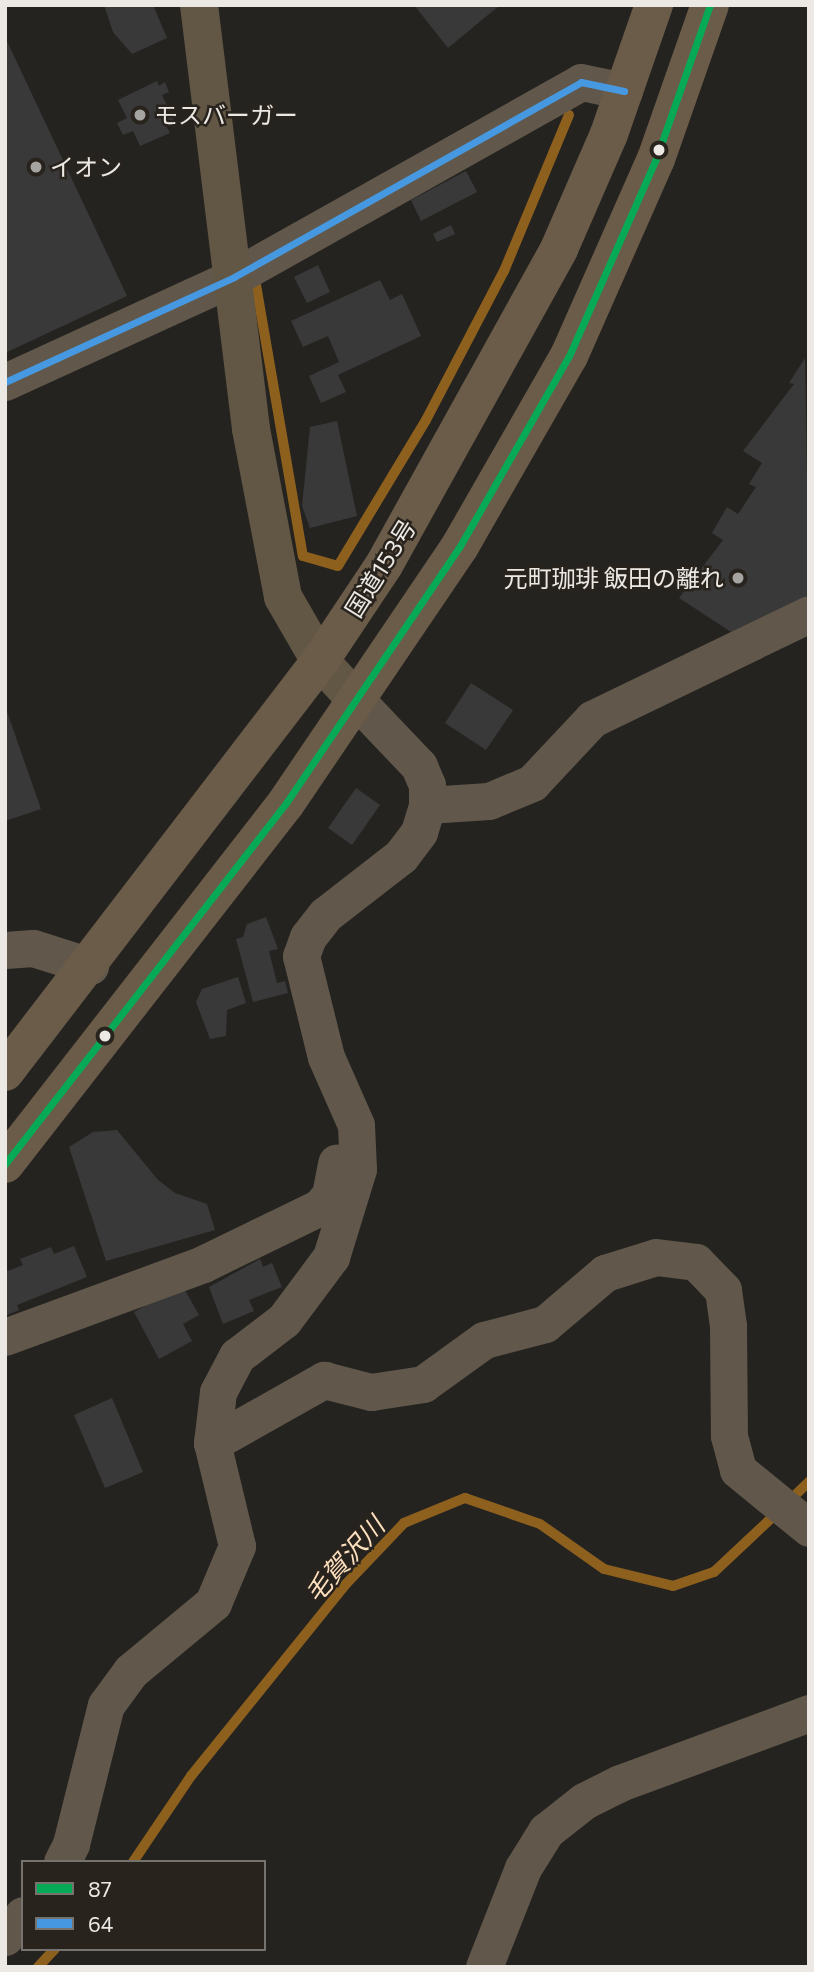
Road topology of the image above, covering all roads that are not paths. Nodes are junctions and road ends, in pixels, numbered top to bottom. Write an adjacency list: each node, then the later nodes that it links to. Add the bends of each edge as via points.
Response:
1 (199, 5): 5 (street)
2 (654, 5): 4 (highway, 国道153号)
3 (710, 5): 9 (highway, 国道153号, via 656,159 569,356 460,546)
4 (624, 91): 5 (street, via 581,82); 8 (highway, 国道153号, via 559,249 502,359 384,565)
5 (235, 288): 6 (street); 8 (street, via 251,429 283,597)
6 (5, 382)
7 (809, 614): 10 (street, via 592,719 532,783 489,801)
8 (320, 661): 9 (street); 12 (highway, 国道153号)
9 (357, 701): 10 (street, via 419,766 428,785); 15 (highway, 国道153号, via 286,803)
10 (428, 805): 14 (street, via 419,832 401,856 333,908 307,937 301,956 308,998)
11 (5, 950): 12 (street, via 33,948)
12 (90, 966): 13 (highway, 国道153号)
13 (5, 1072)
14 (334, 1083): 16 (street, via 329,1099 337,1160 326,1202 202,1264); 17 (street, via 356,1125 358,1169 331,1257 284,1320 237,1356 218,1392)
15 (5, 1164)
16 (5, 1337)
17 (212, 1443): 18 (street, via 324,1380 371,1392 423,1384 484,1340 545,1324 605,1273 656,1257 696,1262 723,1290 728,1326 729,1436 738,1470); 20 (street, via 237,1546 213,1603 131,1671 106,1705)
18 (804, 1524)
19 (809, 1713): 23 (street, via 620,1783 555,1824 523,1868)
20 (63, 1860)
21 (21, 1917): 22 (street)
22 (5, 1937)
23 (484, 1967)

